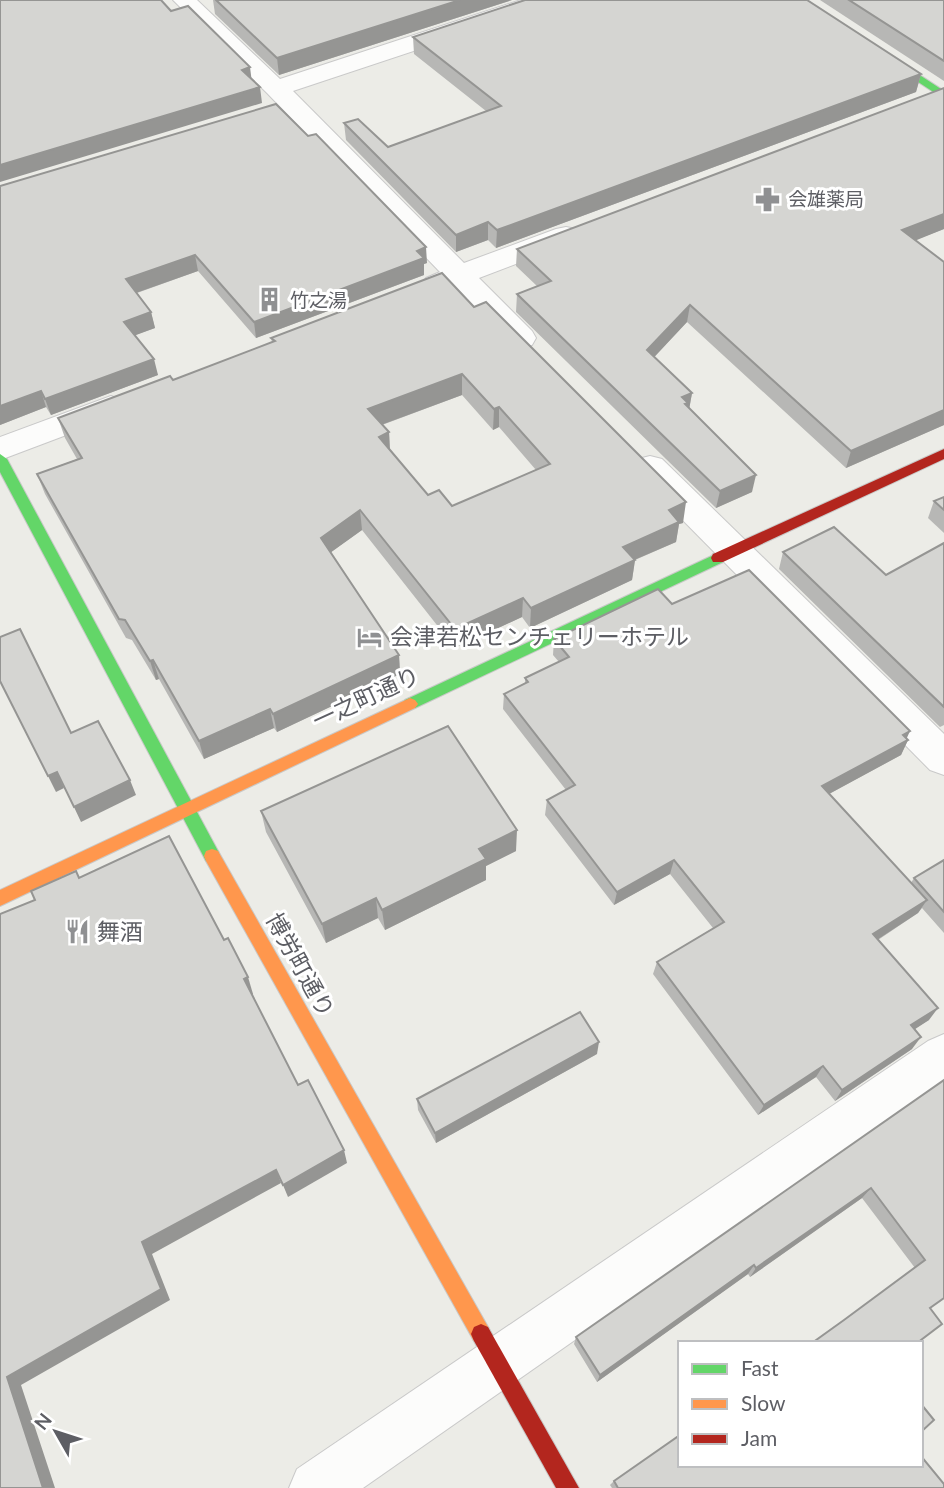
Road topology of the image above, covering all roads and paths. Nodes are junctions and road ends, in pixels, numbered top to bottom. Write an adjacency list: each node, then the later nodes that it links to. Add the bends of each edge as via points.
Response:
1 (184, 0): 4 (street)
2 (799, 0): 5 (street)
3 (539, 1): 4 (street)
4 (283, 96): 6 (street); 8 (street)
5 (935, 96)
6 (265, 113)
7 (586, 227): 8 (street)
8 (458, 275): 9 (street); 10 (street)
9 (416, 292)
10 (540, 358)
11 (131, 399): 13 (street)
12 (628, 445): 16 (street)
13 (0, 449)
14 (944, 454): 16 (street, 一之町通り)
15 (0, 459): 18 (street, 博労町通り)
16 (734, 550): 17 (street); 18 (street, 一之町通り)
17 (944, 759)
18 (187, 809): 19 (street, 一之町通り); 21 (street, 博労町通り)
19 (0, 898)
20 (944, 1056): 21 (street)
21 (496, 1362): 22 (street); 23 (street, 博労町通り)
22 (316, 1488)
23 (568, 1488)

